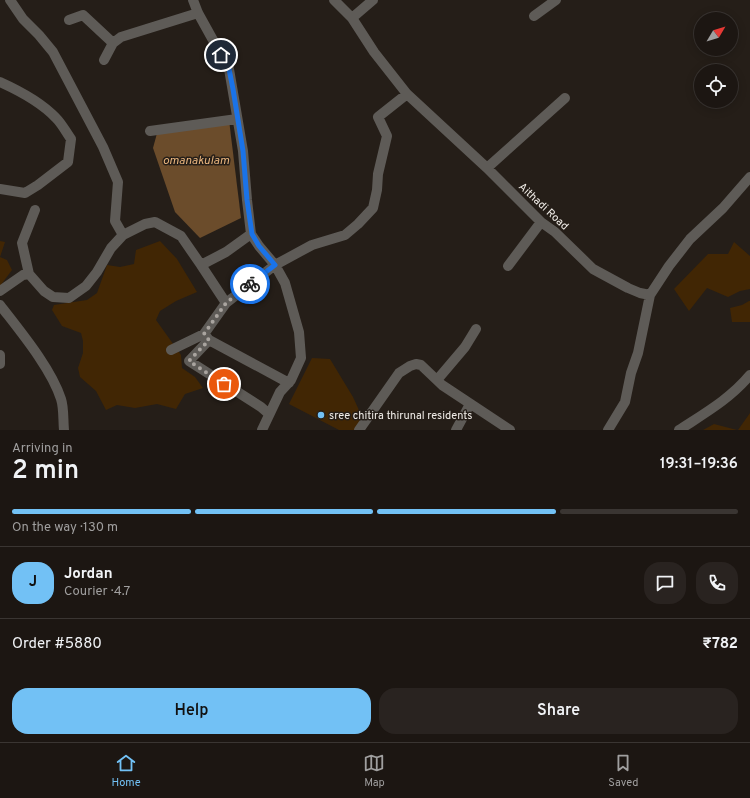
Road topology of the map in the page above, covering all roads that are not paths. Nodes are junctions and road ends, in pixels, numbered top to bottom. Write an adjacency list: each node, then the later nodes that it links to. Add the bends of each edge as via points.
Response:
1 (10, 0): 23 (street, via 23,19 53,52 104,147 118,182 115,220)
2 (192, 0): 6 (street)
3 (334, 0): 8 (street, Aithadi Road)
4 (373, 0): 8 (street)
5 (556, 0): 7 (street)
6 (198, 13): 10 (street, via 121,37); 15 (street, via 229,69)
7 (534, 16)
8 (352, 18): 13 (street, Aithadi Road, via 374,52)
9 (69, 20): 10 (street, via 83,15)
10 (113, 43): 11 (street)
11 (104, 60)
12 (0, 82): 19 (street, via 37,102 56,118 71,139 68,162 38,185 25,193)
13 (407, 94): 17 (street, Aithadi Road); 25 (street, via 378,117 387,136 373,208 345,235 312,245)
14 (565, 98): 17 (street)
15 (237, 119): 16 (street); 22 (street)
16 (150, 131)
17 (487, 168): 21 (street, Aithadi Road)
18 (750, 177): 29 (street, via 723,208 690,239)
19 (0, 189)
20 (35, 210): 27 (street, via 22,243)
21 (541, 222): 26 (street); 29 (street, Aithadi Road, via 593,268 628,288)
22 (252, 234): 24 (street); 25 (street)
23 (123, 235): 24 (street, via 155,222 181,236); 27 (street, via 111,248 98,272 86,286 69,298 53,297)
24 (201, 265): 30 (street)
25 (275, 265): 30 (street); 39 (street, via 285,282 299,332 301,358)
26 (508, 266)
27 (29, 274): 28 (street)
28 (0, 291)
29 (650, 295): 47 (street, via 625,402)
30 (226, 303): 33 (street)
31 (0, 305): 42 (street, via 32,348 57,390 62,400)
32 (476, 329): 38 (street, via 465,347)
33 (207, 337): 34 (street); 39 (street); 41 (street, via 189,361)
34 (171, 350)
35 (0, 355): 36 (street)
36 (0, 364)
37 (750, 375): 48 (street, via 718,406)
38 (437, 380): 40 (street); 44 (street, via 421,365 416,364 399,373)
39 (289, 383): 41 (street, via 280,392)
40 (470, 404): 45 (street); 46 (street)
41 (269, 414): 43 (street)
42 (64, 430)
43 (262, 430)
44 (359, 430)
45 (456, 430)
46 (510, 430)
47 (608, 430)
48 (679, 430)

